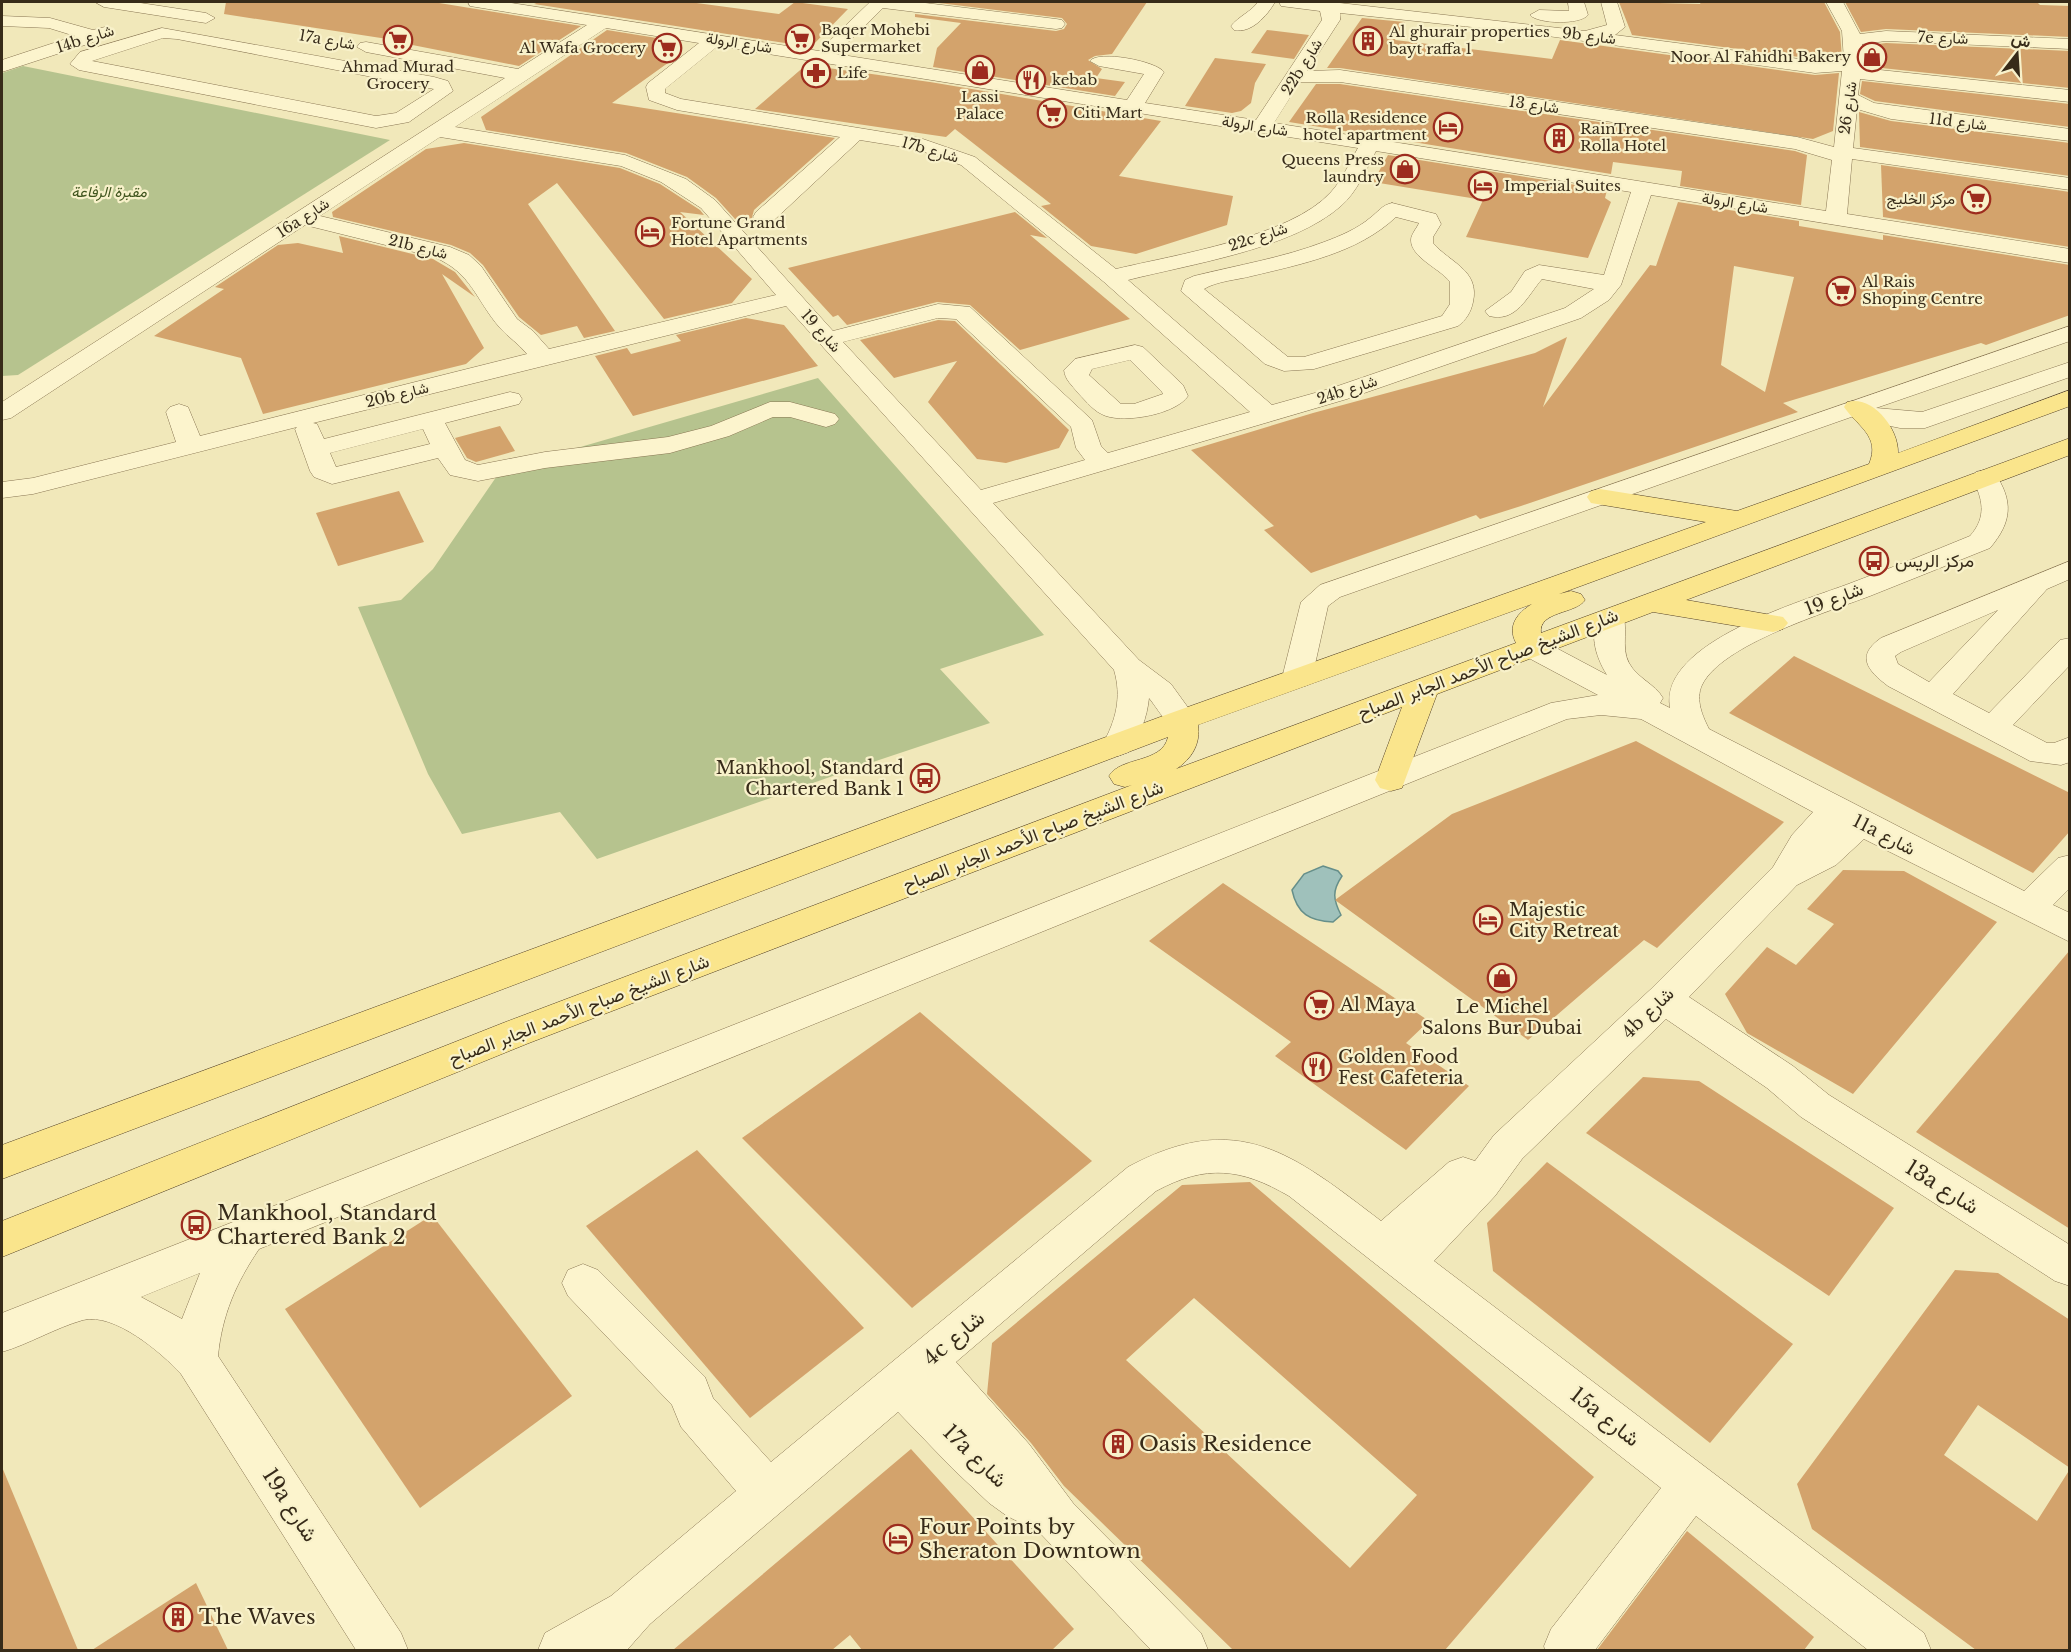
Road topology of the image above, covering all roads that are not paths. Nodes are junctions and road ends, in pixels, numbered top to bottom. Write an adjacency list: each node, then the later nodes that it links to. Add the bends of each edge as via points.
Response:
1 (104, 2): 10 (street)
2 (476, 2): 16 (street, شارع الرولة)
3 (880, 2): 17 (street); 29 (street)
4 (1266, 2): 18 (street, via 1261,11)
5 (1287, 2): 11 (street, 9b شارع)
6 (1403, 2): 7 (street, via 1570,18 1579,15)
7 (1576, 2)
8 (1610, 2): 22 (street, via 1616,27)
9 (1834, 2): 24 (street, شارع 26)
10 (126, 3): 13 (street)
11 (1325, 5): 22 (street, 9b شارع); 34 (street, 22b شارع, via 1331,20)
12 (634, 8): 16 (street, 16a شارع)
13 (169, 11): 15 (street); 21 (street, 14b شارع)
14 (2, 21): 19 (street, via 39,21)
15 (219, 21)
16 (607, 23): 23 (street, شارع الرولة); 33 (street, 16a شارع)
17 (1056, 24)
18 (1240, 26)
19 (67, 27): 21 (street); 28 (street)
20 (238, 31): 25 (street)
21 (94, 36): 31 (street, 14b شارع)
22 (1585, 36): 32 (street, 9b شارع)
23 (715, 39): 29 (street, شارع الرولة); 40 (street, 17b شارع, via 655,87 656,96 677,104)
24 (1853, 40): 27 (street, 7e شارع, via 1886,36); 32 (street, شارع 26)
25 (217, 41): 25 (street, via 153,34 86,56 79,62 82,66 376,122 402,118 444,92 434,83)
26 (351, 44): 33 (street, 17a شارع)
27 (2070, 44)
28 (2, 48)
29 (824, 56): 37 (street, شارع الرولة)
30 (1100, 62): 37 (street, via 1145,67 1155,72)
31 (2, 66)
32 (1853, 68): 35 (street, 9b شارع); 36 (street, شارع 26)
33 (521, 75): 39 (street, 16a شارع)
34 (1296, 77): 38 (street, 22b شارع); 43 (street, شارع 13, via 1329,75 1797,143)
35 (2070, 96)
36 (1850, 98): 41 (street, 11d شارع, via 1891,113); 43 (street, شارع 26)
37 (1133, 106): 38 (street, شارع الرولة)
38 (1262, 127): 42 (street, شارع الرولة)
39 (436, 130): 50 (street, 16a شارع); 54 (street, شارع 19, via 625,161 674,179 708,204)
40 (855, 133): 48 (street); 52 (street, 17b شارع, via 920,144 968,161)
41 (2070, 135)
42 (1370, 144): 45 (street, شارع الرولة); 46 (street, 22c شارع)
43 (1842, 154): 44 (street, شارع 13); 49 (street, شارع 26)
44 (2070, 184)
45 (1642, 188): 49 (street, شارع الرولة); 53 (street, 24b شارع)
46 (1339, 196): 47 (street); 52 (street, 22c شارع, via 1314,215 1278,232)
47 (1375, 204): 47 (street, via 1376,226 1348,240 1202,281 1193,285 1192,291 1273,359 1291,365 1450,321 1460,309 1462,279 1422,244 1430,224 1428,219)
48 (764, 217)
49 (1836, 219): 51 (street, شارع الرولة)
50 (298, 221): 56 (street, 21b شارع, via 442,252 461,260); 70 (street, 16a شارع)
51 (2070, 256)
52 (1112, 277): 59 (street, 17b شارع)
53 (1610, 285): 55 (street, via 1539,272 1530,277 1516,300); 65 (street, 24b شارع, via 1573,313)
54 (792, 298): 58 (street, شارع 19); 61 (street, 20b شارع)
55 (1497, 311)
56 (509, 324): 61 (street, 21b شارع); 62 (street, 21b شارع)
57 (2070, 333): 68 (street)
58 (828, 339): 79 (street, via 938,311 962,312 1083,425 1089,448); 84 (street, شارع 19)
59 (1184, 339): 60 (street); 64 (street, 17b شارع)
60 (1135, 352)
61 (543, 357): 62 (street, 20b شارع)
62 (518, 363): 72 (street, 20b شارع)
63 (2070, 369): 68 (street, via 1925,420 1900,420)
64 (1219, 370): 65 (street, 17b شارع, via 1270,392 1322,390); 71 (street, 17b شارع)
65 (1338, 394): 71 (street, 24b شارع)
66 (2070, 397): 80 (main road)
67 (510, 399): 73 (street)
68 (1861, 411): 80 (main road, via 1876,425 1887,448); 83 (street)
69 (179, 412): 76 (street)
70 (2, 413)
71 (1267, 414): 79 (street, 24b شارع)
72 (304, 418): 76 (street, 20b شارع); 78 (street)
73 (430, 419): 77 (street); 78 (street)
74 (826, 419): 77 (street, via 770,409 720,431 670,445 545,460 478,473 459,469)
75 (2070, 446): 81 (main road, شارع الشيخ صباح الأحمد الجابر الصباح)
76 (191, 447): 82 (street, 20b شارع)
77 (445, 448): 78 (street, via 339,476)
78 (319, 460)
79 (1103, 463): 84 (street, 24b شارع)
80 (1880, 468): 85 (main road)
81 (1985, 478): 89 (main road, شارع الشيخ صباح الأحمد الجابر الصباح); 91 (street, شارع 19, via 1995,499 1996,519 1980,542)
82 (2, 490)
83 (1600, 497): 85 (main road); 95 (street, via 1322,596 1311,610)
84 (975, 500): 94 (street, شارع 19)
85 (1737, 520): 86 (main road)
86 (1656, 549): 93 (main road, via 1648,565 1631,579 1530,618 1525,627 1526,638); 95 (main road)
87 (2070, 569): 88 (street)
88 (2040, 582): 97 (street); 97 (street, via 1885,648 1880,657 1886,669)
89 (1650, 603): 90 (main road, شارع الشيخ صباح الأحمد الجابر الصباح); 91 (main road)
90 (1611, 618): 93 (main road, شارع الشيخ صباح الأحمد الجابر الصباح); 101 (street, 11a شارع, via 1608,650 1616,667 1629,684)
91 (1773, 622): 101 (street, شارع 19, via 1737,641 1688,680 1683,698 1687,718)
92 (2070, 647): 100 (street)
93 (1533, 648): 96 (main road, شارع الشيخ صباح الأحمد الجابر الصباح); 98 (street, 11a شارع)
94 (1128, 667): 99 (street, شارع 19, via 1160,691); 102 (street, شارع 19, via 1135,698 1133,714)
95 (1297, 678): 99 (main road)
96 (1424, 688): 104 (main road); 106 (main road, شارع الشيخ صباح الأحمد الجابر الصباح)
97 (1933, 697): 100 (street)
98 (1645, 709): 101 (street, 11a شارع); 104 (street, via 1601,705 1562,710)
99 (1182, 720): 102 (main road); 106 (main road, via 1183,745 1170,759 1074,799)
100 (1992, 728): 103 (street, via 2049,755 2061,754)
101 (1699, 738): 105 (street, 11a شارع)
102 (1118, 745): 111 (main road)
103 (2070, 747)
104 (1391, 780): 113 (street)
105 (1847, 816): 108 (street, 11a شارع); 110 (street, 4b شارع, via 1824,856 1785,876)
106 (1037, 833): 114 (main road, شارع الشيخ صباح الأحمد الجابر الصباح, via 197,1159)
107 (2070, 867): 108 (street)
108 (2028, 908): 109 (street, 11a شارع)
109 (2067, 922)
110 (1658, 1004): 115 (street, 4b شارع, via 1508,1146 1491,1173); 116 (street, 13a شارع, via 1771,1085 1815,1106)
111 (2, 1162)
112 (1303, 1184): 115 (street, 15a شارع); 121 (street, 4c شارع, via 1281,1170 1234,1156 1209,1155 1162,1167 1142,1179)
113 (246, 1235): 118 (street); 120 (street, via 220,1274 204,1308)
114 (2, 1239)
115 (1393, 1254): 122 (street, 15a شارع)
116 (2070, 1268)
117 (583, 1283): 123 (street, via 689,1392 698,1412)
118 (84, 1300): 119 (street); 120 (street, 19a شارع, via 112,1305 160,1325)
119 (2, 1333)
120 (196, 1360): 127 (street, 19a شارع)
121 (914, 1372): 123 (street, 4c شارع); 130 (street, 17a شارع, via 1013,1493 1057,1519)
122 (1692, 1484): 125 (street); 126 (street, 15a شارع)
123 (776, 1488): 124 (street, 4c شارع)
124 (633, 1607): 128 (street, 4c شارع); 129 (street, 4c شارع)
125 (1568, 1646)
126 (1895, 1647)
127 (384, 1650)
128 (562, 1650)
129 (595, 1650)
130 (1184, 1650)

